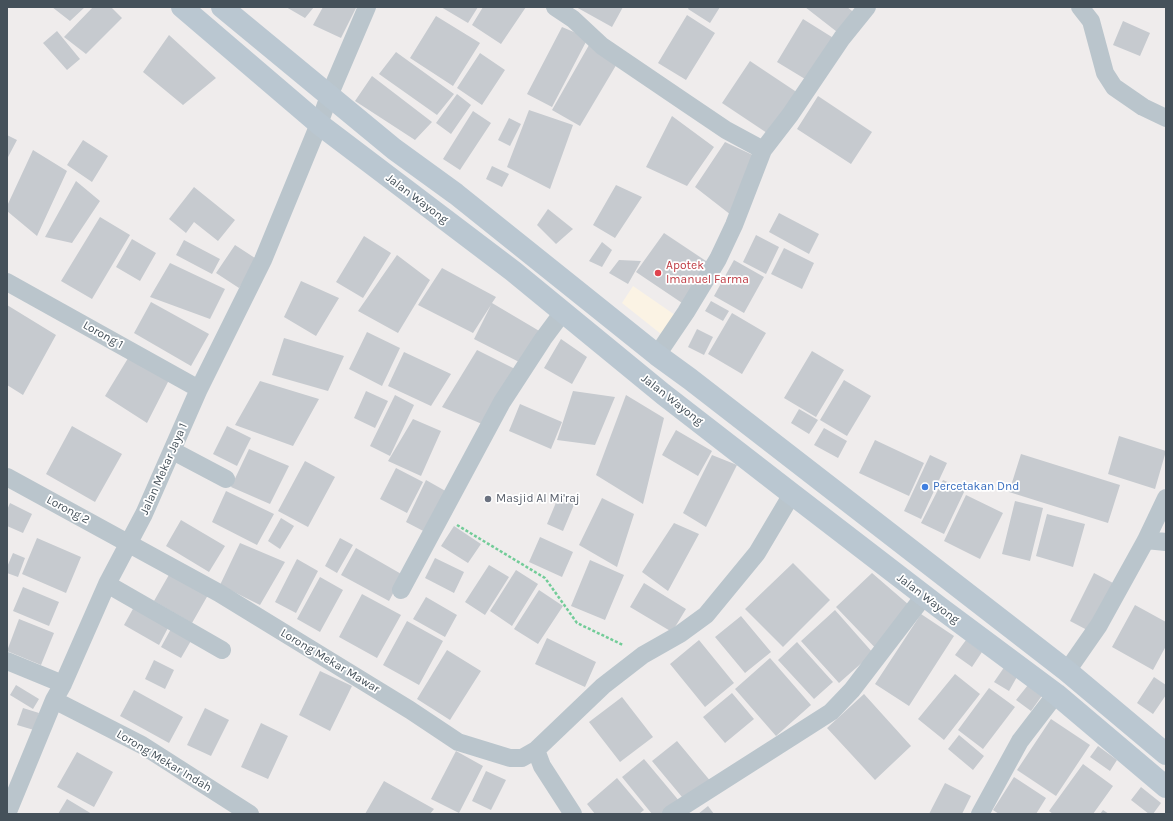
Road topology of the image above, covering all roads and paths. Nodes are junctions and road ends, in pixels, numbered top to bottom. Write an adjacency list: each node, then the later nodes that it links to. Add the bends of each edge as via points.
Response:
1 (182, 7): 9 (street, Jalan Wayong)
2 (222, 7): 7 (street)
3 (368, 7): 7 (street, Jalan Mekar Jaya 1)
4 (554, 7): 10 (street, via 573,19 602,46 726,130)
5 (867, 7): 10 (street)
6 (1080, 7): 8 (street, via 1092,21 1105,73 1114,87 1143,107)
7 (329, 96): 9 (street, Jalan Mekar Jaya 1); 13 (street)
8 (1166, 118)
9 (320, 124): 12 (street, Jalan Wayong); 14 (street, Jalan Mekar Jaya 1, via 263,260)
10 (763, 150): 13 (street, via 734,226 718,259)
11 (7, 282): 14 (street, Lorong 1)
12 (563, 312): 18 (street, Jalan Wayong); 20 (street, via 502,402)
13 (657, 355): 24 (street)
14 (199, 389): 15 (street, Jalan Mekar Jaya 1)
15 (173, 451): 17 (street); 22 (street, Jalan Mekar Jaya 1)
16 (7, 477): 22 (street, Lorong 2)
17 (226, 479)
18 (792, 494): 25 (street, Jalan Wayong); 30 (street, Lorong Mekar Mawar, via 757,553 706,615)
19 (1166, 498): 21 (street)
20 (442, 515): 27 (street); 30 (path, via 545,578 577,623)
21 (1146, 540): 23 (street); 32 (street, via 1099,625)
22 (129, 542): 26 (street, Jalan Mekar Jaya 1); 35 (street, Lorong Mekar Mawar, via 226,597 458,742 510,758 522,758)
23 (1166, 542)
24 (909, 550): 25 (street); 32 (street)
25 (892, 571): 28 (street, Jalan Wayong)
26 (107, 584): 29 (street); 33 (street, Jalan Mekar Jaya 1)
27 (401, 590)
28 (924, 596): 34 (street, Jalan Wayong); 42 (street, via 852,690 831,712)
29 (222, 650)
30 (643, 656): 35 (street, Lorong Mekar Mawar, via 603,686)
31 (7, 661): 33 (street, Lorong Mekar Indah)
32 (1067, 671): 36 (street)
33 (58, 692): 38 (street, Jalan Mekar Jaya 1, via 40,738); 40 (street, Lorong Mekar Indah)
34 (1056, 694): 37 (street, Jalan Wayong); 43 (street, via 1020,741)
35 (536, 750): 41 (street, via 542,766)
36 (1166, 754)
37 (1166, 787)
38 (10, 795): 39 (street, Jalan Mekar Jaya 1)
39 (7, 814)
40 (250, 814)
41 (574, 814)
42 (671, 814)
43 (980, 814)

